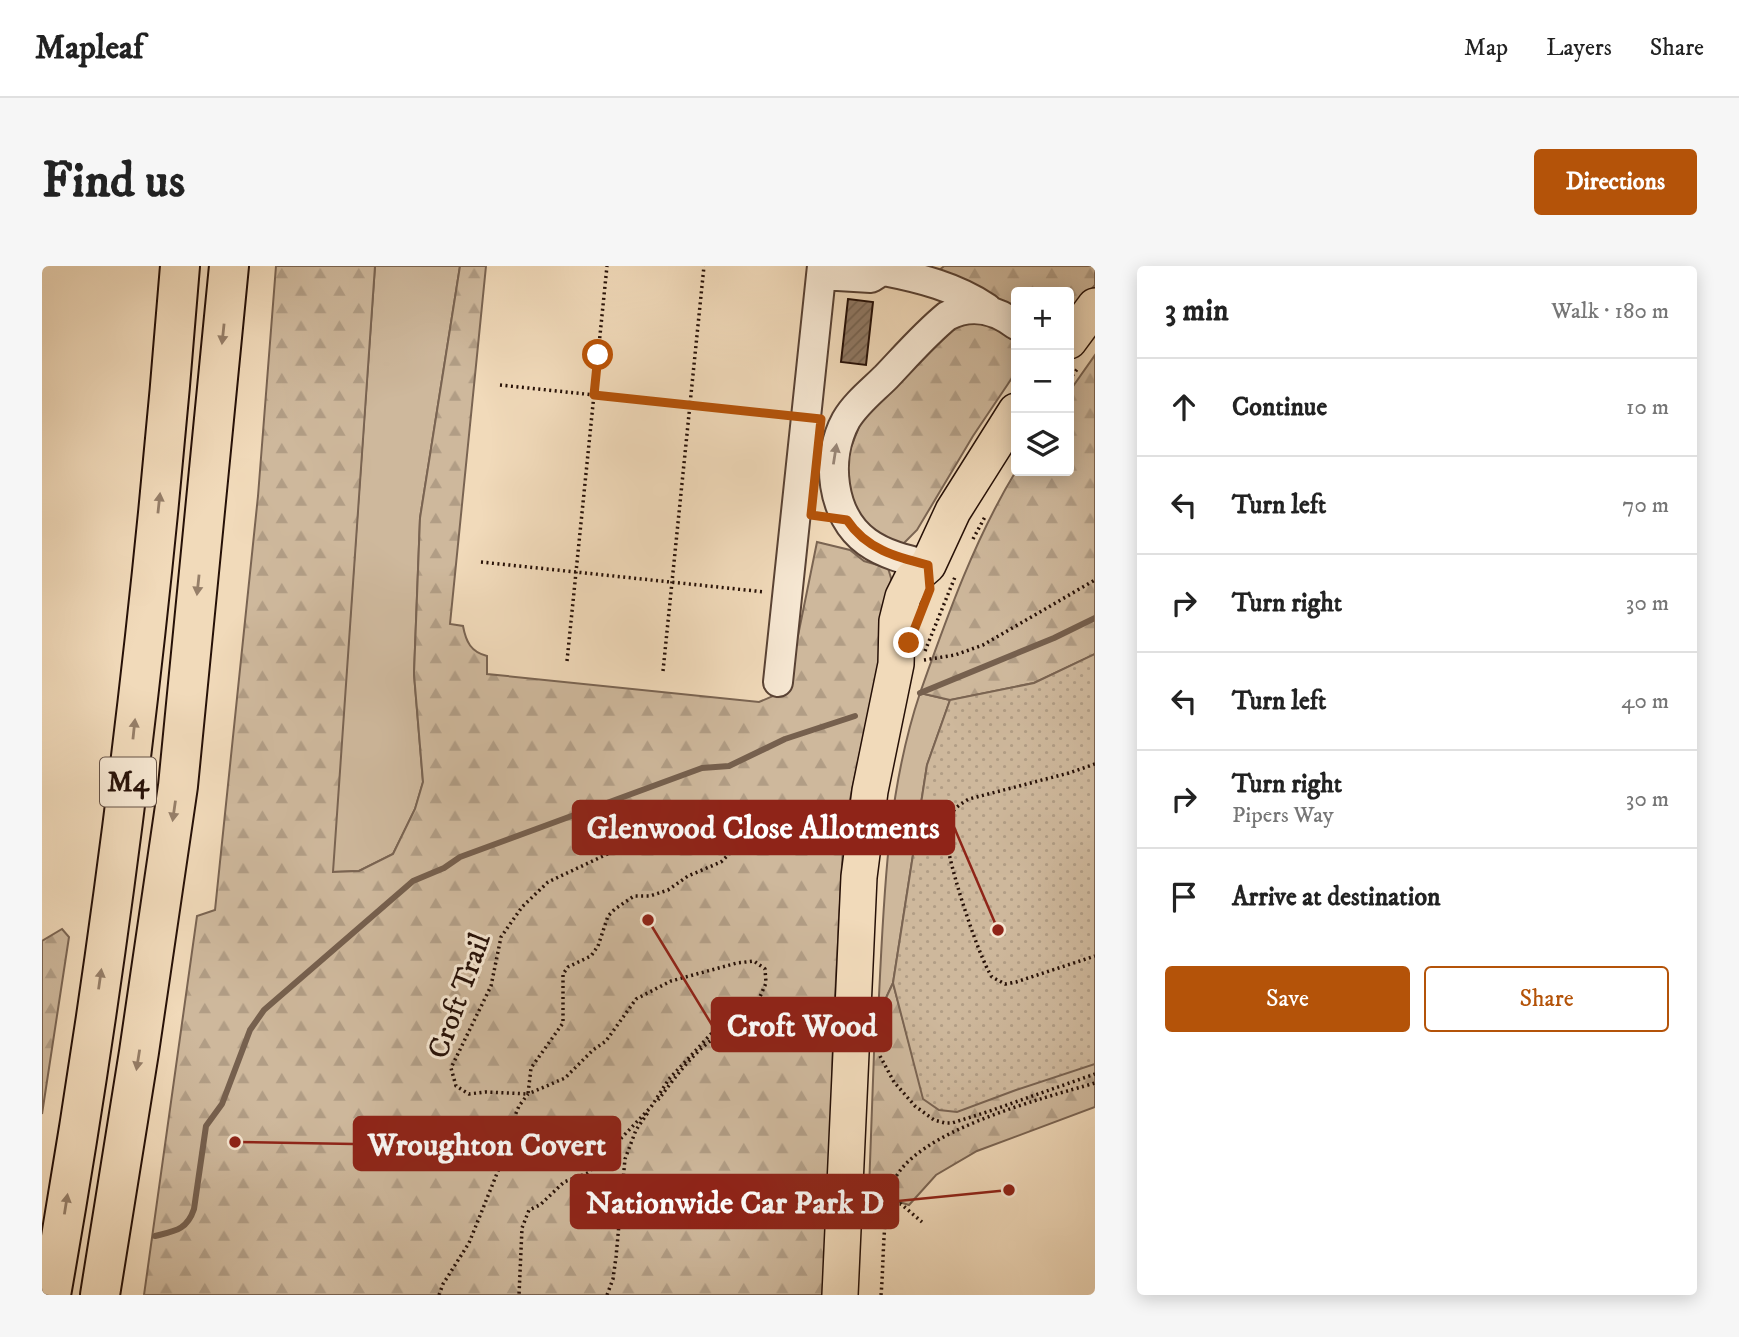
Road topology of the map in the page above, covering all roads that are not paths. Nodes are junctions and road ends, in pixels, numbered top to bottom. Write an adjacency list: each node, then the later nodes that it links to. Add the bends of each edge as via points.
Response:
1 (180, 266): 14 (highway, M4, one-way to 1, via 128,778 167,431)
2 (229, 266): 15 (highway, M4, one-way to 15, via 177,786)
3 (887, 269): 4 (lane, via 864,279); 6 (lane, via 942,285)
4 (821, 271): 10 (lane)
5 (1095, 306): 8 (main road)
6 (987, 308): 7 (lane); 11 (lane, one-way to 6, via 838,498 834,464 846,419 947,316)
7 (1011, 323)
8 (1074, 334)
9 (1015, 413): 12 (main road, via 953,512)
10 (797, 512): 11 (lane); 13 (lane)
11 (847, 520): 12 (lane, via 878,549)
12 (943, 567): 16 (main road, via 912,579 902,597 896,630 909,662 870,791 863,834)
13 (778, 682)
14 (51, 1295)
15 (100, 1295)
16 (840, 1295)

